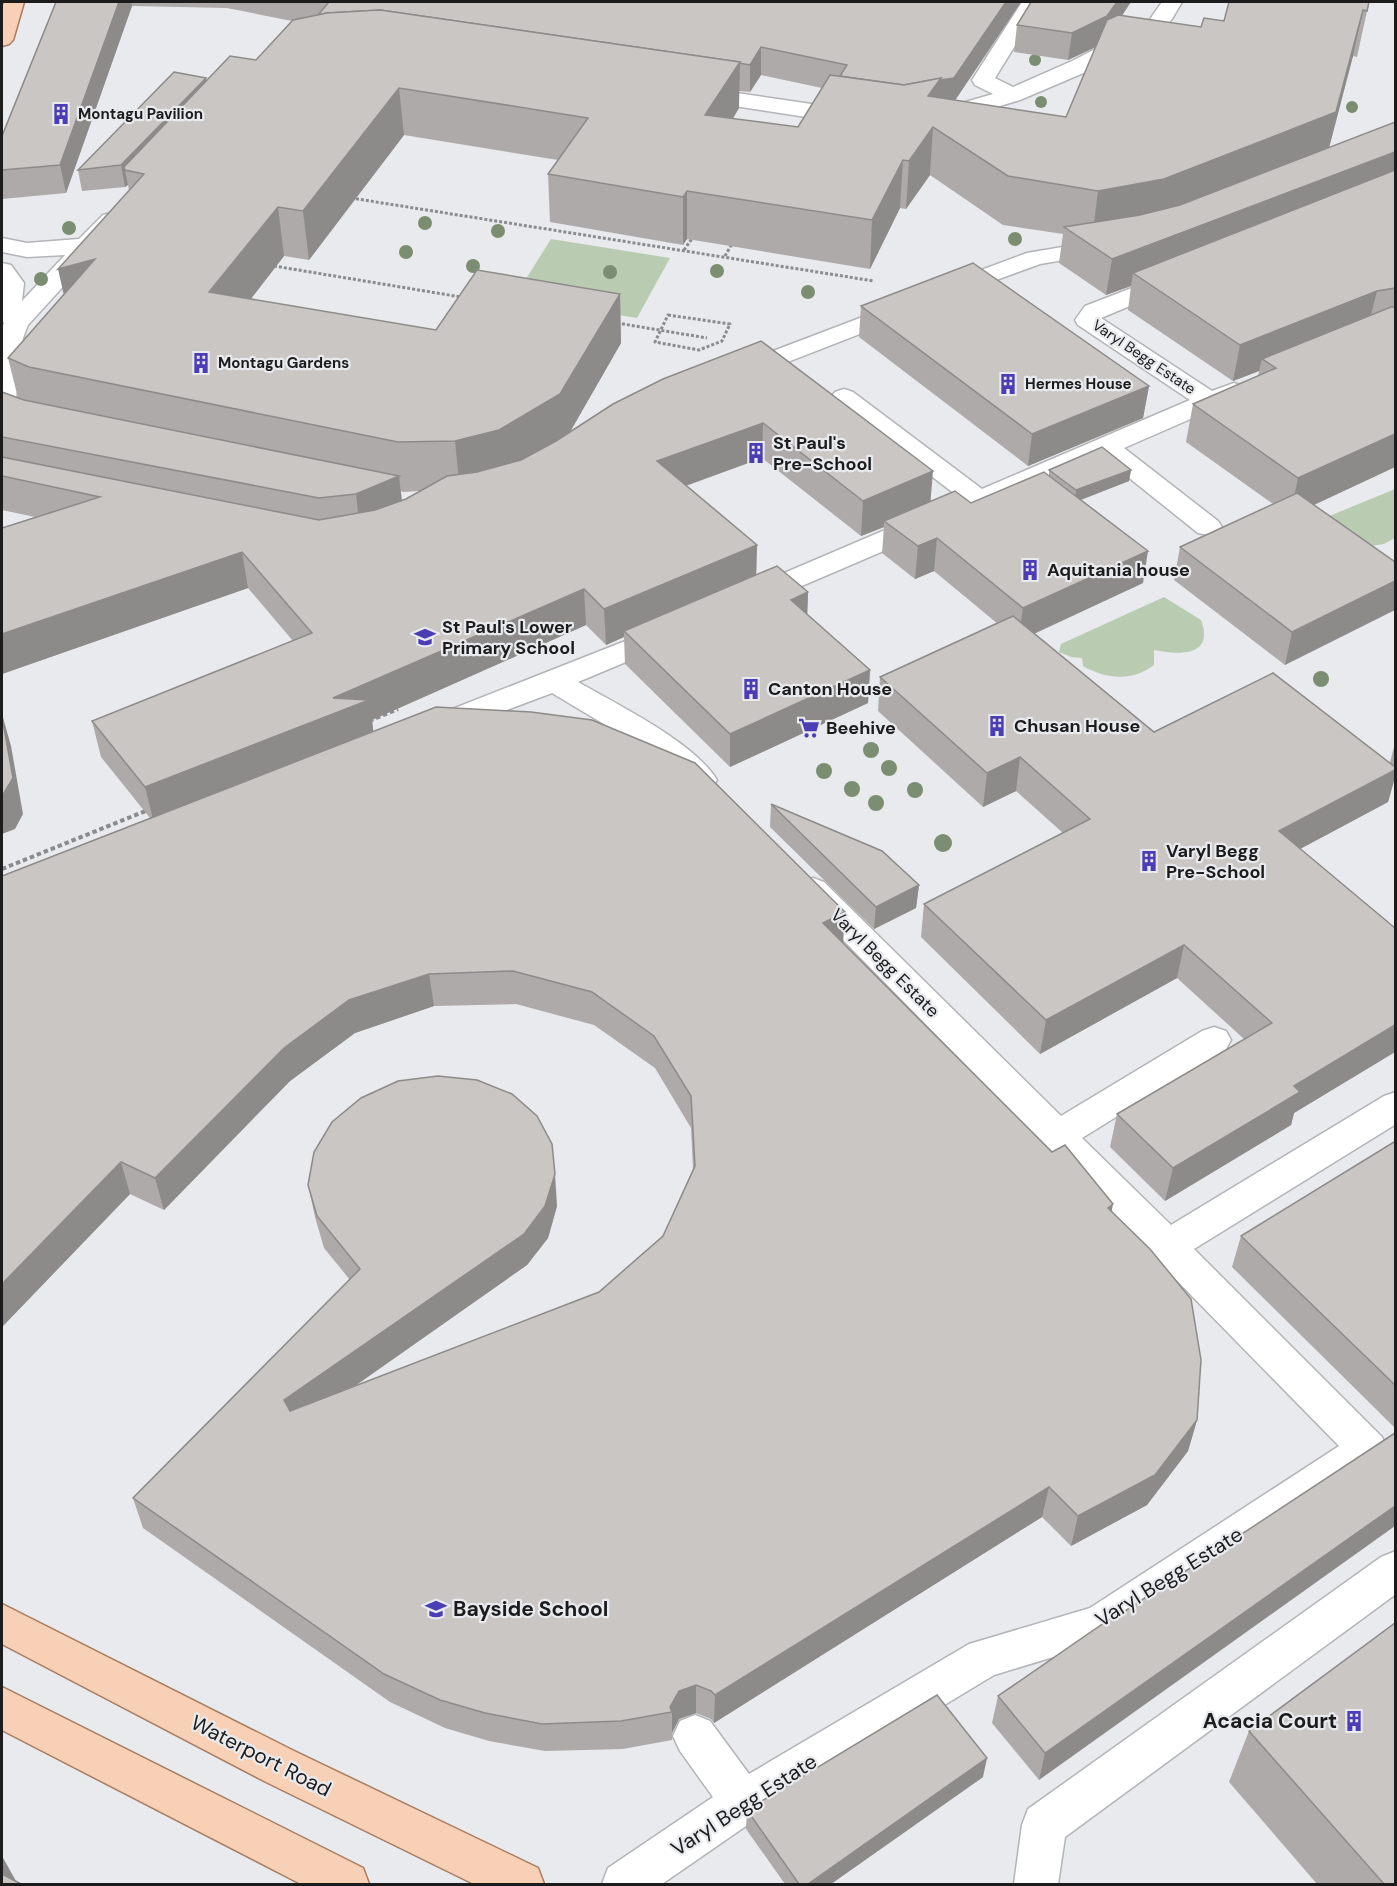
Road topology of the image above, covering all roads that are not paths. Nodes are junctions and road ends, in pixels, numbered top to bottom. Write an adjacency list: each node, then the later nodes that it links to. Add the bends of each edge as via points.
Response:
1 (14, 2): 4 (main road)
2 (1032, 2): 6 (street, via 983,80)
3 (1172, 2): 6 (street, via 1155,26 1080,66)
4 (2, 40)
5 (679, 91): 7 (street)
6 (1012, 95): 8 (street)
7 (878, 121)
8 (921, 121)
9 (128, 202): 12 (street)
10 (1124, 243): 16 (street, via 1035,258)
11 (2, 245): 12 (street, via 27,250)
12 (86, 246): 15 (street)
13 (2, 270): 15 (street, via 12,283 9,313)
14 (1192, 272): 19 (street, Varyl Begg Estate, via 1094,310 1087,320)
15 (16, 323): 20 (street, via 10,338)
16 (721, 380)
17 (1261, 380): 19 (street, Varyl Begg Estate)
18 (844, 397): 23 (street)
19 (1209, 401): 22 (street, Varyl Begg Estate)
20 (2, 409): 21 (street, via 8,415)
21 (45, 427)
22 (1104, 445): 23 (street, Varyl Begg Estate); 24 (street)
23 (978, 500): 25 (street, Varyl Begg Estate)
24 (1208, 527)
25 (731, 606)
26 (689, 624): 27 (street)
27 (554, 681): 28 (street); 29 (street, via 664,749)
28 (415, 735)
29 (720, 798)
30 (787, 865): 33 (street, Varyl Begg Estate)
31 (1214, 1040): 33 (street)
32 (1395, 1106): 34 (street)
33 (1058, 1135): 34 (street, Varyl Begg Estate)
34 (1168, 1246): 39 (street, Varyl Begg Estate, via 1368,1449 1101,1624 984,1658)
35 (1395, 1570): 43 (street, via 1044,1825)
36 (2, 1623): 41 (main road, Waterport Road, via 277,1765)
37 (2, 1708): 40 (main road)
38 (695, 1736): 39 (street)
39 (743, 1802): 42 (street, Varyl Begg Estate)
40 (347, 1884)
41 (522, 1884)
42 (624, 1884)
43 (1036, 1884)

